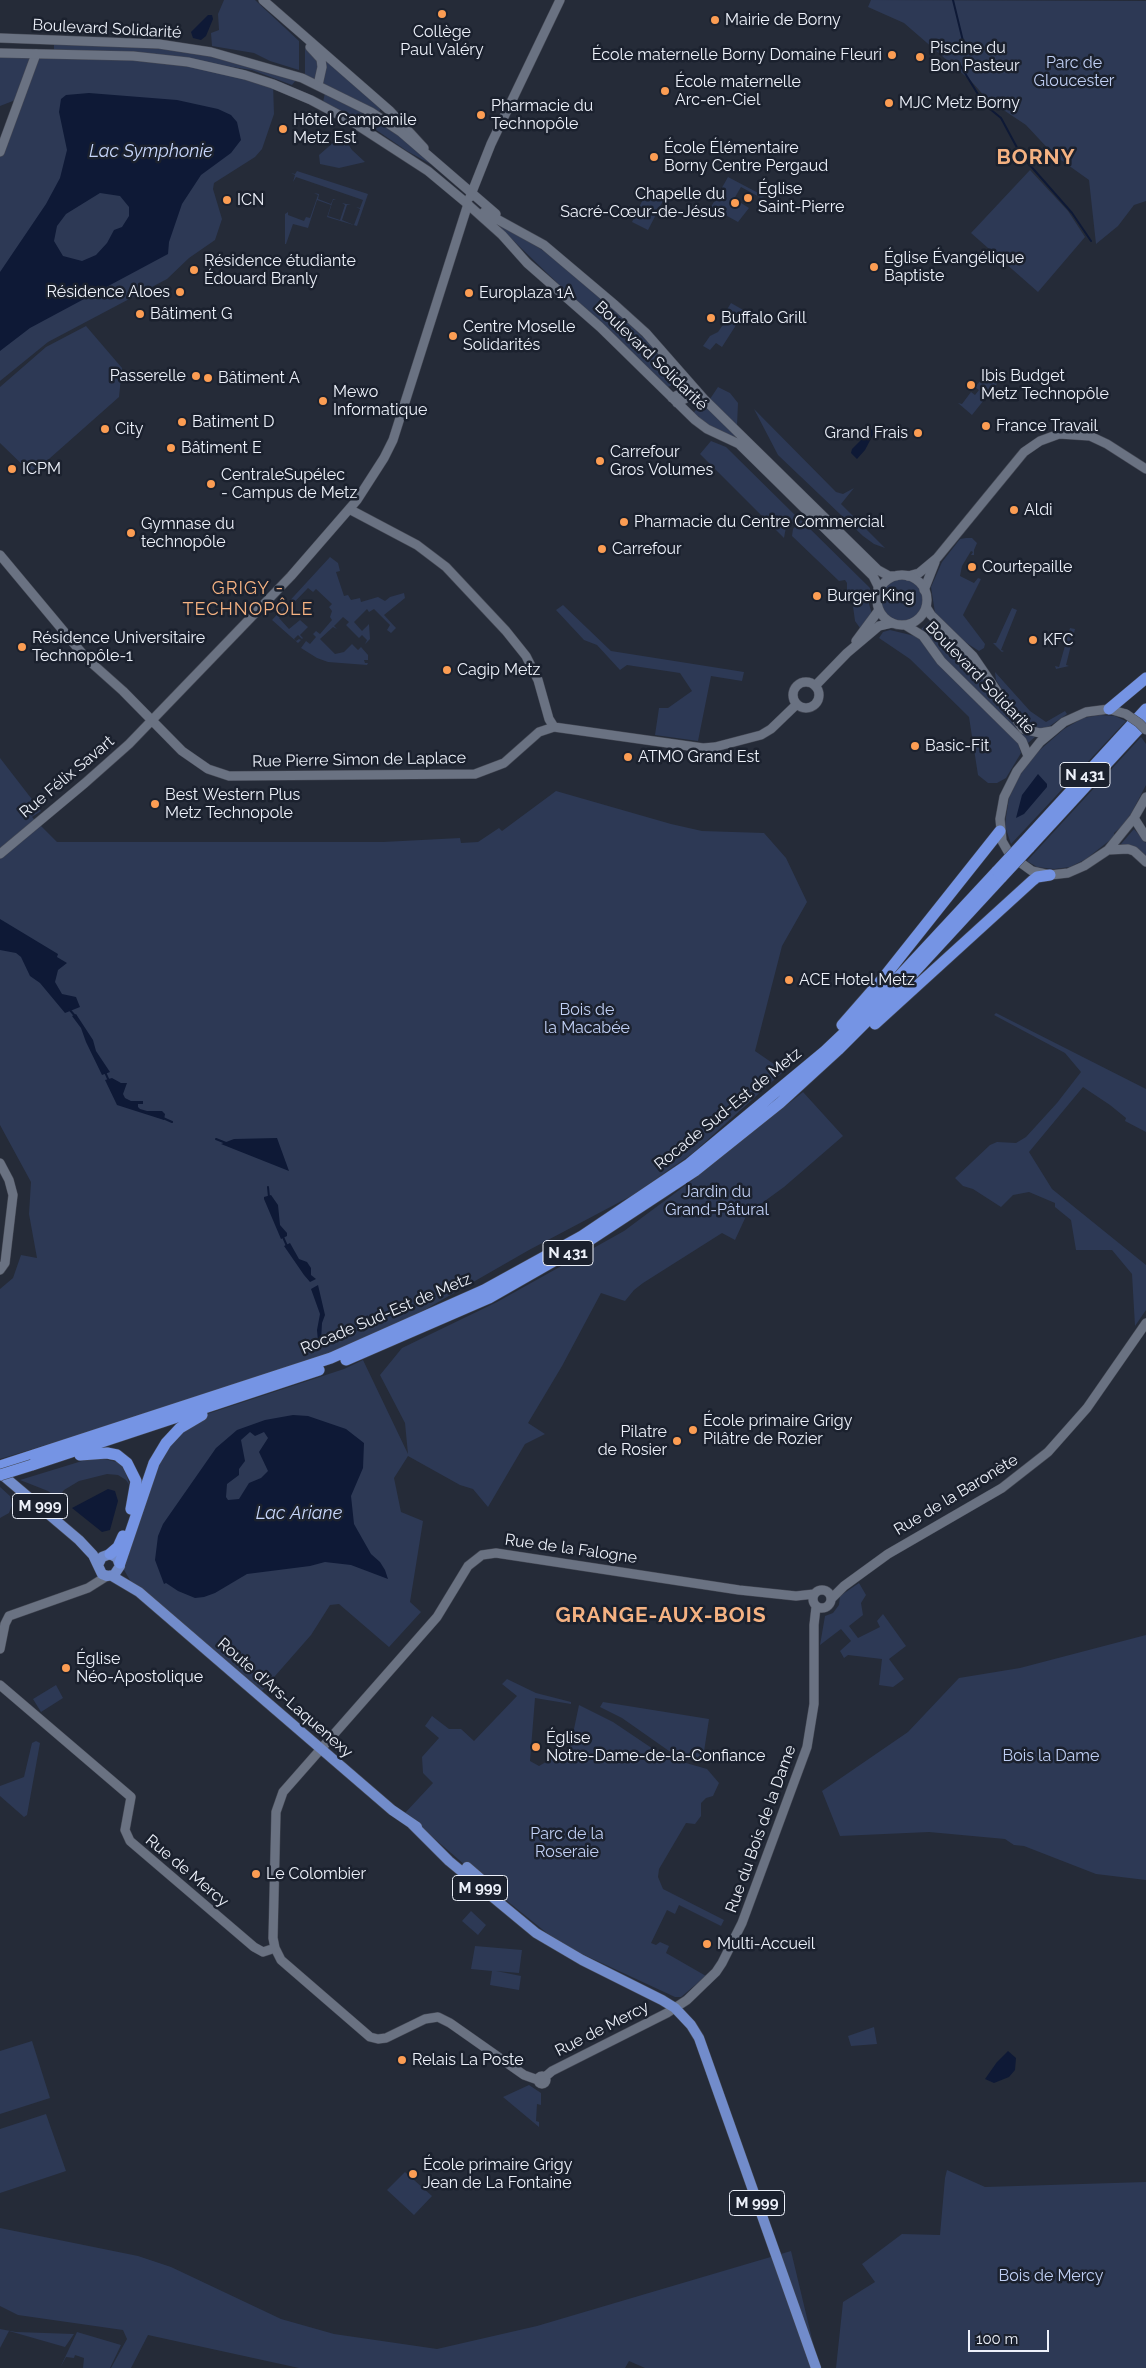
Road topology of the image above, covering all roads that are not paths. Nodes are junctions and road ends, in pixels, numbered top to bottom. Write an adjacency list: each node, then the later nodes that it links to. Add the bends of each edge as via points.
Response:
1 (263, 0): 3 (street)
2 (560, 0): 12 (street, Rue Félix Savart)
3 (279, 13): 8 (street, via 321,59); 11 (street, via 390,111)
4 (0, 38): 5 (street, Boulevard Solidarité)
5 (37, 40): 7 (street); 8 (street, Boulevard Solidarité, via 159,44 186,48 239,59)
6 (0, 53): 7 (street, Boulevard Solidarité)
7 (36, 54): 9 (street, Boulevard Solidarité, via 133,56 188,62 245,75); 10 (street)
8 (317, 85): 9 (street); 11 (street, Boulevard Solidarité, via 386,122)
9 (309, 99): 12 (street, Boulevard Solidarité)
10 (0, 152)
11 (437, 163): 12 (street, Boulevard Solidarité)
12 (468, 197): 13 (street, Boulevard Solidarité, via 544,245 615,305 646,333); 14 (street, Boulevard Solidarité, via 527,263 600,327); 16 (street, Rue Félix Savart, via 389,448)
13 (695, 390): 14 (street); 19 (street, Boulevard Solidarité, via 878,570)
14 (675, 401): 22 (street, Boulevard Solidarité, via 700,424 744,448 873,576)
15 (1146, 469): 18 (street, via 1098,439 1080,434 1059,434 1040,441 1024,452)
16 (349, 509): 30 (street, via 417,545 446,567 520,648 536,675); 34 (street, Rue Félix Savart, via 275,593)
17 (0, 555): 34 (street, Rue Pierre Simon de Laplace, via 76,646)
18 (937, 558): 20 (street, via 919,573); 21 (street)
19 (896, 576): 20 (street); 22 (street, via 886,581)
20 (908, 576): 21 (street, via 920,583)
21 (924, 590): 23 (street)
22 (878, 593): 24 (street)
23 (926, 607): 26 (street, via 920,617); 39 (street, Boulevard Solidarité, via 976,661 1023,729 1040,733)
24 (879, 610): 25 (street); 27 (street)
25 (892, 623): 26 (street); 27 (street, via 879,626)
26 (905, 625): 40 (street, Boulevard Solidarité, via 923,636 940,661 1022,742)
27 (846, 653): 29 (street)
28 (1146, 678): 32 (highway)
29 (815, 686): 31 (street, via 818,697 815,704 806,708); 31 (street, via 806,682 796,687 793,696)
30 (544, 704): 36 (street); 37 (street)
31 (797, 704): 36 (street, via 771,730 761,735 703,748)
32 (1109, 709): 38 (street, bridge, via 1126,714); 39 (street, via 1086,712)
33 (1146, 709): 45 (highway, Rocade Sud-Est de Metz / N 431)
34 (152, 720): 37 (street, Rue Pierre Simon de Laplace, via 196,763 216,773 242,777 476,774 504,763); 47 (street, Rue Félix Savart, via 108,763)
35 (1146, 722): 45 (highway, Rocade Sud-Est de Metz / N 431)
36 (554, 727): 37 (street)
37 (543, 729)
38 (1146, 730)
39 (1052, 731): 40 (street)
40 (1028, 756): 43 (street, via 1004,797)
41 (1146, 797): 42 (street)
42 (1134, 818): 44 (street); 46 (street)
43 (1000, 831): 50 (street, via 1006,849 1017,862 1032,872); 51 (highway, via 884,977)
44 (1146, 837)
45 (1027, 845): 49 (highway, Rocade Sud-Est de Metz / N 431, bridge)
46 (1108, 850): 48 (street, via 1128,849); 50 (street, via 1076,870)
47 (0, 854)
48 (1146, 862)
49 (1000, 874): 51 (highway, Rocade Sud-Est de Metz / N 431, via 866,1012); 52 (highway, Rocade Sud-Est de Metz / N 431, via 867,1022)
50 (1050, 875): 52 (highway, via 1032,881 821,1072)
51 (783, 1087): 57 (highway, Rocade Sud-Est de Metz / N 431, via 681,1169 582,1236 484,1290 331,1358)
52 (780, 1103): 56 (highway, Rocade Sud-Est de Metz / N 431, via 695,1171 587,1242 489,1298 364,1353)
53 (0, 1163): 54 (street, via 13,1195 4,1263)
54 (0, 1270)
55 (1146, 1323): 67 (street, Rue de la Baronète, via 1072,1427 1043,1457 1002,1488 896,1549)
56 (258, 1392): 57 (highway, Rocade Sud-Est de Metz / N 431); 62 (highway, via 195,1418 166,1443 154,1462)
57 (31, 1461): 58 (highway, Rocade Sud-Est de Metz / N 431); 59 (highway, Rocade Sud-Est de Metz / N 431, bridge); 61 (highway, via 93,1453 117,1455 127,1463 134,1473 136,1490 123,1535)
58 (3, 1464)
59 (0, 1474): 60 (main road, M 999)
60 (79, 1540): 61 (main road, M 999); 63 (main road, M 999)
61 (109, 1554): 62 (main road, via 115,1556); 63 (main road, via 100,1559)
62 (120, 1564): 64 (main road, via 118,1572); 66 (main road, Route d'Ars-Laquenexy / M 999)
63 (98, 1567): 64 (main road); 65 (street, via 94,1577)
64 (109, 1576): 65 (street); 66 (main road, Route d'Ars-Laquenexy / M 999)
65 (80, 1590): 69 (street, via 9,1616)
66 (140, 1592): 71 (main road, Route d'Ars-Laquenexy / M 999)
67 (828, 1595): 68 (street, Rue de la Baronète, via 829,1604); 68 (street, Rue de la Falogne, via 821,1590)
68 (816, 1603): 71 (street, Rue de la Falogne, via 787,1595 486,1554 468,1566 437,1616); 73 (street, Rue du Bois de la Dame, via 814,1704 807,1747 736,1935 719,1968)
69 (0, 1649)
70 (0, 1685): 72 (street, Rue de Mercy, via 131,1797 125,1830 130,1841 259,1951)
71 (322, 1749): 72 (street, Rue de la Falogne, via 283,1792 277,1806); 73 (main road, Route d'Ars-Laquenexy / M 999, via 536,1933)
72 (274, 1948): 73 (street, Rue de Mercy, via 281,1960 372,2038 386,2038 438,2017 450,2022 524,2075 541,2079)
73 (675, 2008): 74 (main road, Route d'Ars-Laquenexy / M 999, via 699,2038)
74 (816, 2368)

